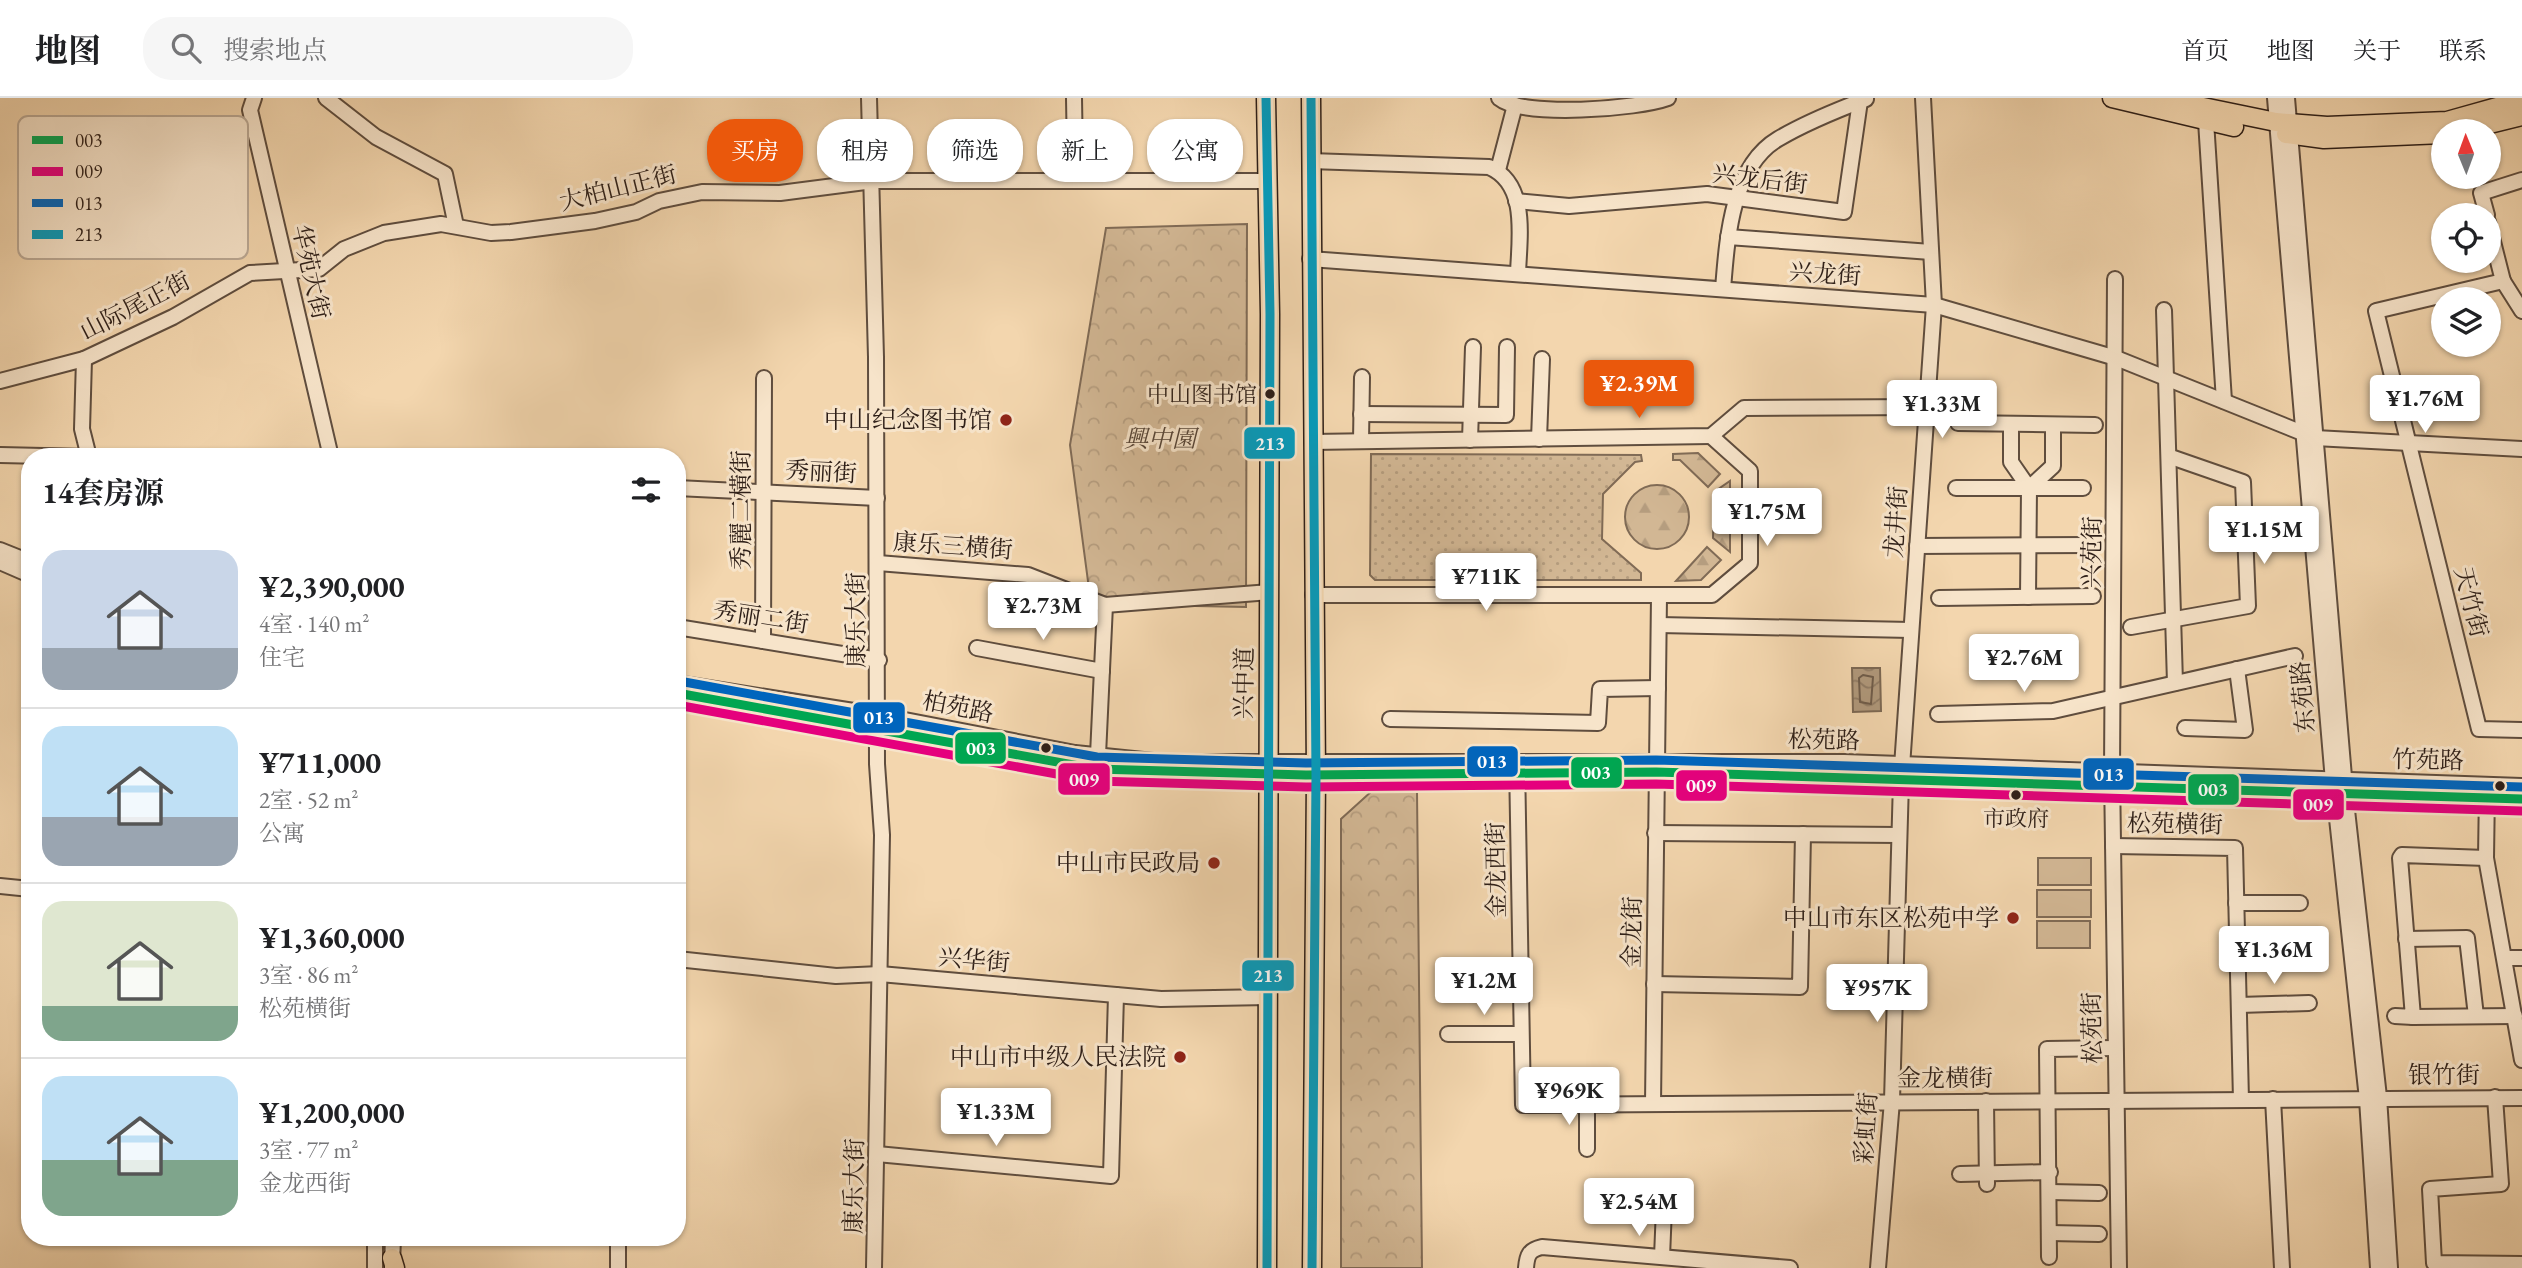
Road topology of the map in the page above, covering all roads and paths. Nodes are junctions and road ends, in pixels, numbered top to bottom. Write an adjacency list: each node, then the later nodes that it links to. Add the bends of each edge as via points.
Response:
1 (326, 98): 36 (street, via 376,137 445,174)
2 (869, 98): 18 (street, 康乐大街)
3 (1074, 98): 19 (street)
4 (1266, 98): 30 (main road, 兴中道)
5 (1311, 98): 24 (main road)
6 (1499, 98): 16 (street)
7 (1668, 98): 16 (street, via 1627,108)
8 (1923, 98): 38 (street, 龙井街)
9 (2112, 98): 20 (main road)
10 (2159, 98): 22 (main road)
11 (2275, 98): 22 (street)
12 (2287, 98): 22 (street)
13 (1864, 99): 33 (street, via 1776,140 1745,175); 33 (street, 兴龙后街, via 1844,212)
14 (2522, 100): 22 (main road, via 2447,121)
15 (249, 102): 40 (street, 华苑大街)
16 (1515, 105): 25 (street)
17 (2522, 116): 21 (main road)
18 (870, 119)
19 (1074, 119)
20 (2206, 121): 22 (main road); 58 (street)
21 (2501, 121)
22 (2283, 128): 23 (main road, via 2325,139); 67 (street, 东苑路)
23 (2431, 135)
24 (1310, 161): 25 (street); 39 (main road)
25 (1498, 170): 34 (street, via 1508,179)
26 (1037, 180): 29 (street, 大柏山正街)
27 (1133, 180): 30 (street, 大柏山正街)
28 (2522, 180): 35 (street, via 2481,192)
29 (913, 181)
30 (1266, 181): 93 (main road, 兴中道)
31 (865, 182): 36 (street, 大柏山正街, via 780,193 702,192 659,201 636,212 546,229 491,233)
32 (873, 182): 84 (street, 康乐大街)
33 (1737, 197): 34 (street, 兴龙后街, via 1707,194 1569,206); 37 (street)
34 (1516, 201): 42 (street)
35 (2484, 203)
36 (456, 226): 40 (street, 大柏山正街, via 384,233 344,249 319,269)
37 (1728, 237): 38 (street); 45 (street)
38 (1931, 252): 46 (street, 龙井街)
39 (1310, 258): 42 (street, 兴龙街); 71 (main road)
40 (288, 272): 52 (street, 山际尾正街, via 250,272 173,317); 74 (street, 华苑大街)
41 (2501, 273): 44 (street)
42 (1518, 274): 45 (street, 兴龙街)
43 (2115, 279): 51 (street, 兴苑街)
44 (2503, 281): 48 (street); 72 (street, 天竹街, via 2376,311)
45 (1723, 289): 46 (street, 兴龙街)
46 (1934, 305): 51 (street, 兴龙街); 59 (street, 龙井街)
47 (2164, 310): 56 (street)
48 (2522, 311)
49 (1507, 346): 61 (street, via 1506,415)
50 (1472, 347): 61 (street)
51 (2116, 358): 56 (street, 兴龙街); 115 (street, 兴苑街)
52 (84, 359): 57 (street, 山际尾正街); 73 (street, via 82,429)
53 (1542, 359): 68 (street)
54 (1362, 377): 60 (street)
55 (764, 378): 83 (street, 秀麗二橫街)
56 (2167, 378): 58 (street, 兴龙街); 78 (street)
57 (0, 382)
58 (2224, 401): 67 (street, 兴龙街)
59 (1927, 407): 66 (street, via 1744,408); 86 (street, 龙井街)
60 (1362, 414): 61 (street); 70 (street)
61 (1470, 415): 69 (street)
62 (1958, 423): 63 (street)
63 (2011, 424): 64 (street); 81 (street, via 2011,462)
64 (2053, 425): 65 (street); 81 (street, via 2053,466)
65 (2095, 425)
66 (1712, 436): 68 (street); 95 (street, via 1750,471 1750,563 1712,595)
67 (2310, 436): 72 (street); 129 (street, 东苑路)
68 (1539, 439): 69 (street)
69 (1470, 440): 70 (street)
70 (1361, 441): 71 (street)
71 (1312, 442): 94 (main road)
72 (2409, 443): 75 (street); 120 (street, 天竹街, via 2479,729)
73 (87, 448)
74 (329, 448)
75 (2522, 449)
76 (0, 455): 77 (street)
77 (21, 455)
78 (2171, 457): 100 (street); 100 (street, via 2244,482 2248,606)
79 (686, 488): 83 (street, 秀丽街)
80 (1956, 488): 81 (street)
81 (2029, 488): 82 (street); 87 (street)
82 (2083, 488)
83 (764, 492): 84 (street, 秀丽街); 105 (street, 秀麗二橫街)
84 (877, 498): 91 (street, 康乐大街)
85 (2093, 545): 87 (street)
86 (1917, 546): 87 (street); 104 (street, 龙井街)
87 (2029, 547): 97 (street)
88 (0, 550): 89 (street)
89 (21, 558)
90 (0, 562): 92 (street)
91 (878, 563): 99 (street, 康乐三横街, via 1028,575); 108 (street, 康乐大街)
92 (21, 571)
93 (1270, 592): 99 (street, 康乐三横街); 126 (main road, 兴中道)
94 (1313, 595): 95 (street); 125 (main road)
95 (1659, 596): 101 (street, 金龙街)
96 (2093, 596): 97 (street)
97 (2028, 597): 98 (street)
98 (1939, 598)
99 (1105, 605): 110 (street)
100 (2174, 620): 102 (street); 111 (street)
101 (1659, 625): 104 (street); 113 (street, 金龙街)
102 (2131, 627)
103 (686, 628): 105 (street, 秀丽二街)
104 (1912, 629): 122 (street, 龙井街)
105 (763, 641): 108 (street, 秀丽二街)
106 (977, 648): 110 (street)
107 (2295, 656): 109 (street)
108 (879, 660): 118 (street, 康乐大街)
109 (2237, 669): 111 (street); 119 (street, via 2245,730)
110 (1102, 671): 121 (street)
111 (2175, 683): 115 (street)
112 (686, 685): 118 (street, 柏苑路)
113 (1658, 688): 117 (street, via 1600,689 1598,723); 124 (street, 金龙街)
114 (686, 694): 118 (street, 柏苑路)
115 (2113, 695): 116 (street, via 2053,711); 127 (street, 兴苑街)
116 (1938, 714)
117 (1391, 719)
118 (879, 722): 121 (street, 柏苑路); 126 (street, 柏苑路, via 1096,769); 147 (street, 康乐大街)
119 (2186, 727)
120 (2522, 730)
121 (1098, 755): 126 (street, 柏苑路)
122 (1902, 764): 124 (street, 松苑路); 127 (street, 松苑路); 128 (street, 龙井街)
123 (1517, 765): 124 (street, 松苑路); 125 (street, 松苑路); 158 (street, 金龙西街)
124 (1656, 767): 128 (street, 松苑路); 134 (street, 金龙街)
125 (1315, 769): 126 (street, 柏苑路); 195 (main road)
126 (1270, 770): 150 (main road, 兴中道)
127 (2112, 772): 129 (street, 松苑路); 131 (street, 兴苑街)
128 (1901, 781): 131 (street, 松苑路); 136 (street, 彩虹街)
129 (2339, 786): 131 (street, 松苑路); 132 (street, 竹苑路); 162 (street, 东苑路)
130 (2522, 786): 132 (street, 竹苑路)
131 (2113, 788): 137 (street, 松苑街)
132 (2487, 791): 133 (street, 竹苑路); 138 (street)
133 (2522, 799)
134 (1656, 833): 135 (street); 148 (street, 金龙街)
135 (1803, 834): 136 (street); 148 (street, via 1800,987)
136 (1899, 835): 167 (street, 彩虹街)
137 (2113, 846): 141 (street, 松苑横街, via 2235,848); 159 (street, 松苑街)
138 (2486, 858): 143 (street, via 2402,855); 144 (street)
139 (0, 886): 140 (street)
140 (21, 888)
141 (2236, 903): 142 (street); 152 (street, 松苑横街)
142 (2300, 903)
143 (2406, 939): 154 (street, via 2467,938); 156 (street)
144 (2505, 958): 145 (street); 155 (street)
145 (2522, 958)
146 (686, 960): 147 (street, 兴华街, via 836,976)
147 (880, 974): 149 (street, 兴华街); 174 (street, 康乐大街)
148 (1654, 984): 171 (street, 金龙街)
149 (1116, 995): 150 (street, 兴华街); 174 (street, via 1111,1176)
150 (1268, 997): 194 (main road, 兴中道)
151 (2309, 1003): 152 (street)
152 (2239, 1005): 165 (street, 松苑横街)
153 (2395, 1016): 156 (street)
154 (2476, 1016): 155 (street); 156 (street)
155 (2515, 1016): 160 (street)
156 (2413, 1017)
157 (1448, 1034): 158 (street)
158 (1521, 1034): 172 (street, 金龙西街)
159 (2115, 1048): 164 (street, 松苑街); 169 (street, via 2047,1049)
160 (2522, 1060)
161 (2495, 1097): 162 (street, 银竹街); 163 (street, 银竹街); 190 (street, via 2501,1185 2430,1189 2434,1263)
162 (2373, 1098): 166 (street, 金龙横街); 201 (street, 东苑路); 202 (street, 东苑路)
163 (2522, 1098)
164 (2117, 1100): 165 (street, 金龙横街); 169 (street, 金龙横街); 199 (street, 松苑街)
165 (2241, 1100): 166 (street, 金龙横街)
166 (2273, 1100): 200 (street)
167 (1892, 1101): 168 (street, 金龙横街); 171 (street, 金龙横街); 198 (street, 彩虹街)
168 (1986, 1101): 169 (street, 金龙横街); 177 (street)
169 (2047, 1101): 175 (street)
170 (1587, 1104): 171 (street, 金龙横街); 172 (street, 金龙横街); 173 (street)
171 (1653, 1104)
172 (1523, 1105)
173 (1587, 1149)
174 (877, 1154): 193 (street, 康乐大街)
175 (2050, 1171): 177 (street); 178 (street)
176 (1960, 1174): 177 (street)
177 (1987, 1179)
178 (2050, 1192): 179 (street); 181 (street)
179 (2099, 1192)
180 (1664, 1208): 187 (street)
181 (2050, 1233): 182 (street); 186 (street)
182 (2099, 1234)
183 (375, 1246): 191 (street)
184 (393, 1246): 189 (street)
185 (618, 1246): 192 (street)
186 (2049, 1256)
187 (1661, 1257): 196 (street, via 1542,1247 1527,1255); 197 (street)
188 (2522, 1264): 190 (street)
189 (393, 1265)
190 (2506, 1266)
191 (375, 1268)
192 (618, 1268)
193 (874, 1268)
194 (1267, 1268)
195 (1312, 1268)
196 (1526, 1268)
197 (1790, 1268)
198 (1878, 1268)
199 (2119, 1268)
200 (2282, 1268)
201 (2378, 1268)
202 (2390, 1268)

